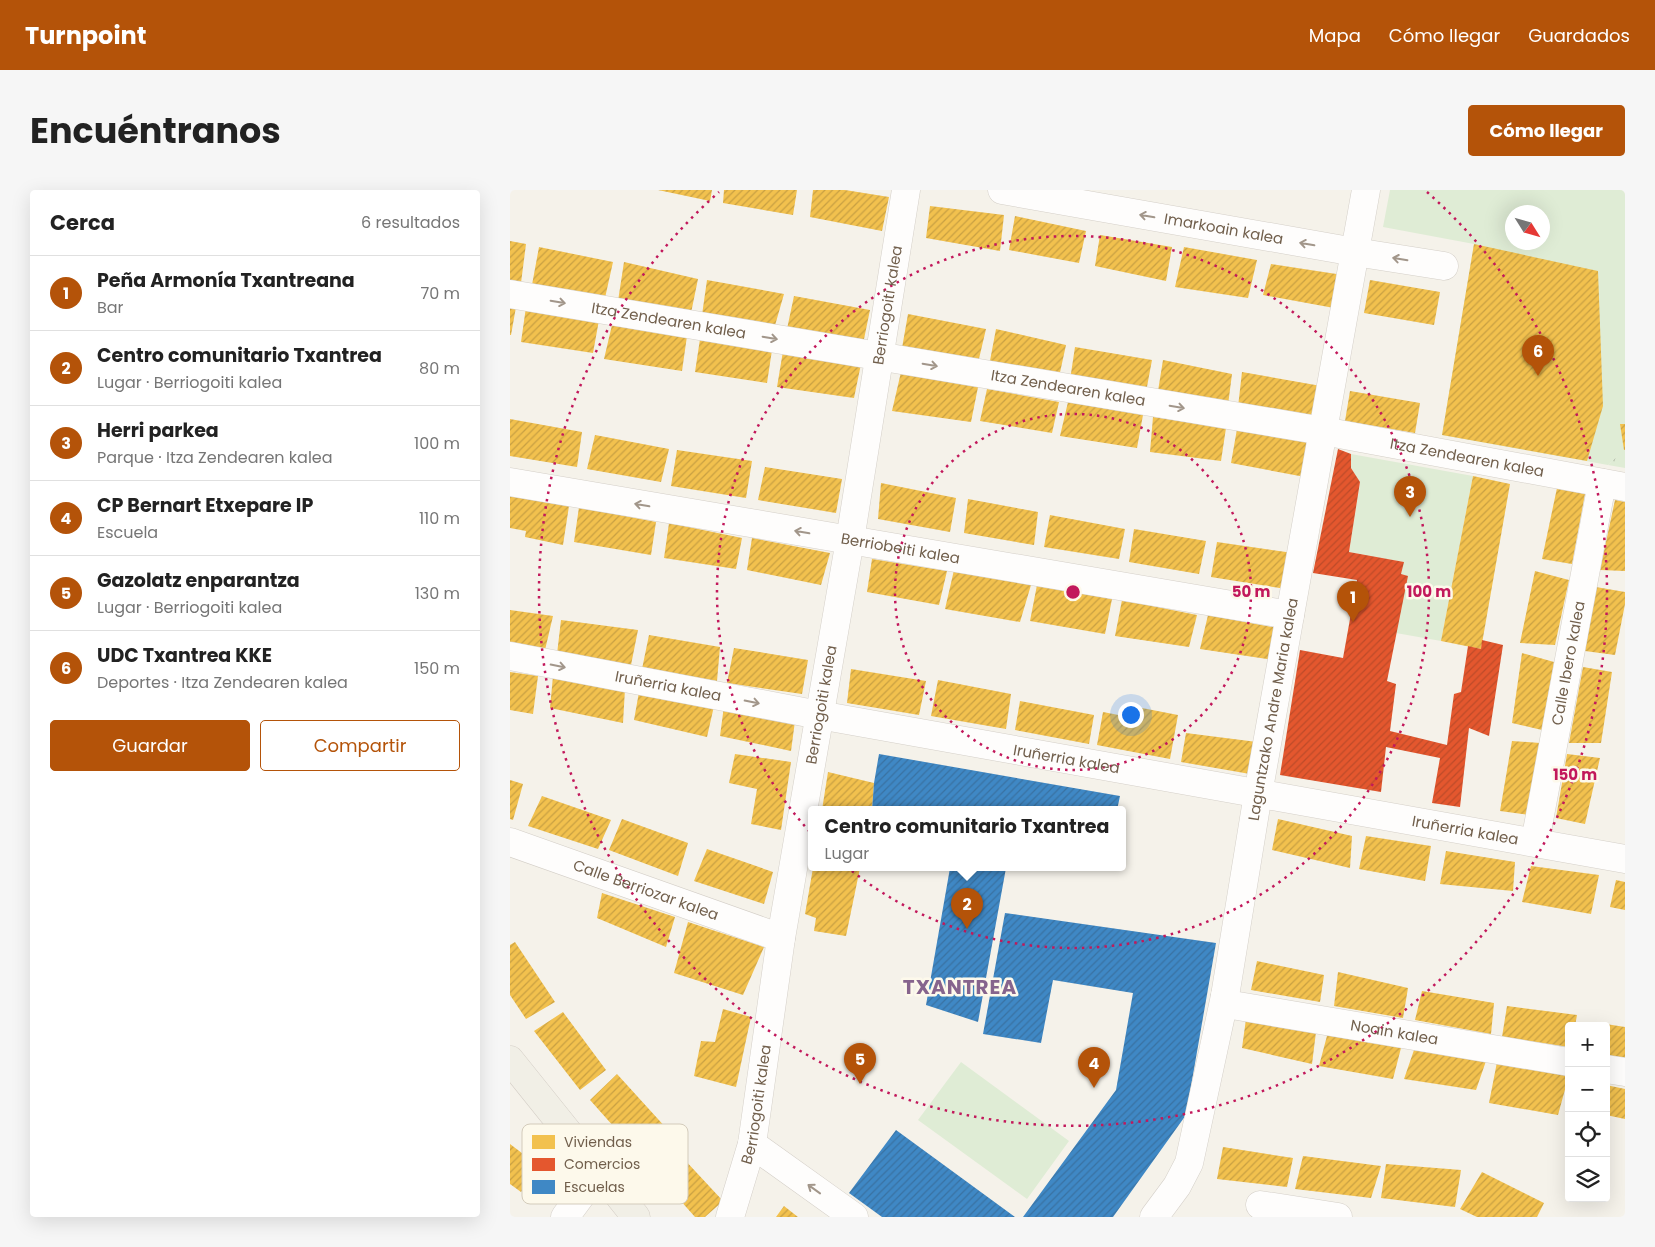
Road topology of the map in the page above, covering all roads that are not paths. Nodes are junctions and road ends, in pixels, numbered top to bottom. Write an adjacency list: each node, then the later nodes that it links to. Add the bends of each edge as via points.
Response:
1 (906, 190): 7 (street, Berriogoiti kalea)
2 (1002, 190): 4 (street, Imarkoain kalea, one-way to 2)
3 (1366, 190): 4 (street, Laguntzako Andre Maria kalea)
4 (1356, 259): 5 (street, Imarkoain kalea, one-way to 4); 8 (street, Laguntzako Andre Maria kalea)
5 (1444, 266)
6 (510, 294): 7 (street, Itza Zendearen kalea, one-way to 7)
7 (879, 357): 8 (street, Itza Zendearen kalea, one-way to 8); 11 (street, Berriogoiti kalea)
8 (1326, 432): 10 (street, Itza Zendearen kalea); 12 (street, Laguntzako Andre Maria kalea); 15 (street, Laguntzako Andre Maria kalea)
9 (510, 482): 11 (street, Berriobeiti kalea, one-way to 9)
10 (1613, 485): 17 (street, Calle Ibero kalea)
11 (850, 540): 12 (street, Berriobeiti kalea); 14 (street, Berriogoiti kalea)
12 (1290, 616): 15 (street, Laguntzako Andre Maria kalea)
13 (510, 656): 14 (street, Iruñerria kalea, one-way to 14)
14 (819, 715): 15 (street, Iruñerria kalea); 19 (street, Berriogoiti kalea)
15 (1264, 786): 17 (street, Iruñerria kalea); 20 (street, Laguntzako Andre Maria kalea)
16 (510, 842): 19 (street, Calle Berriozar kalea)
17 (1535, 842): 18 (street, Iruñerria kalea)
18 (1625, 859)
19 (782, 938): 26 (street, Berriogoiti kalea)
20 (1225, 996): 22 (street, Noain kalea, via 1232,1004); 34 (street, Laguntzako Andre Maria kalea, via 1190,1163)
21 (510, 1060): 25 (main road)
22 (1565, 1061)
23 (1610, 1070): 24 (street)
24 (1625, 1072)
25 (561, 1124)
26 (752, 1144): 32 (street, Berriogoiti kalea); 33 (street, one-way to 26)
27 (575, 1204): 30 (street)
28 (626, 1204): 31 (main road)
29 (1260, 1205): 35 (street)
30 (565, 1217)
31 (636, 1217)
32 (730, 1217)
33 (854, 1217)
34 (1154, 1217)
35 (1338, 1217)

